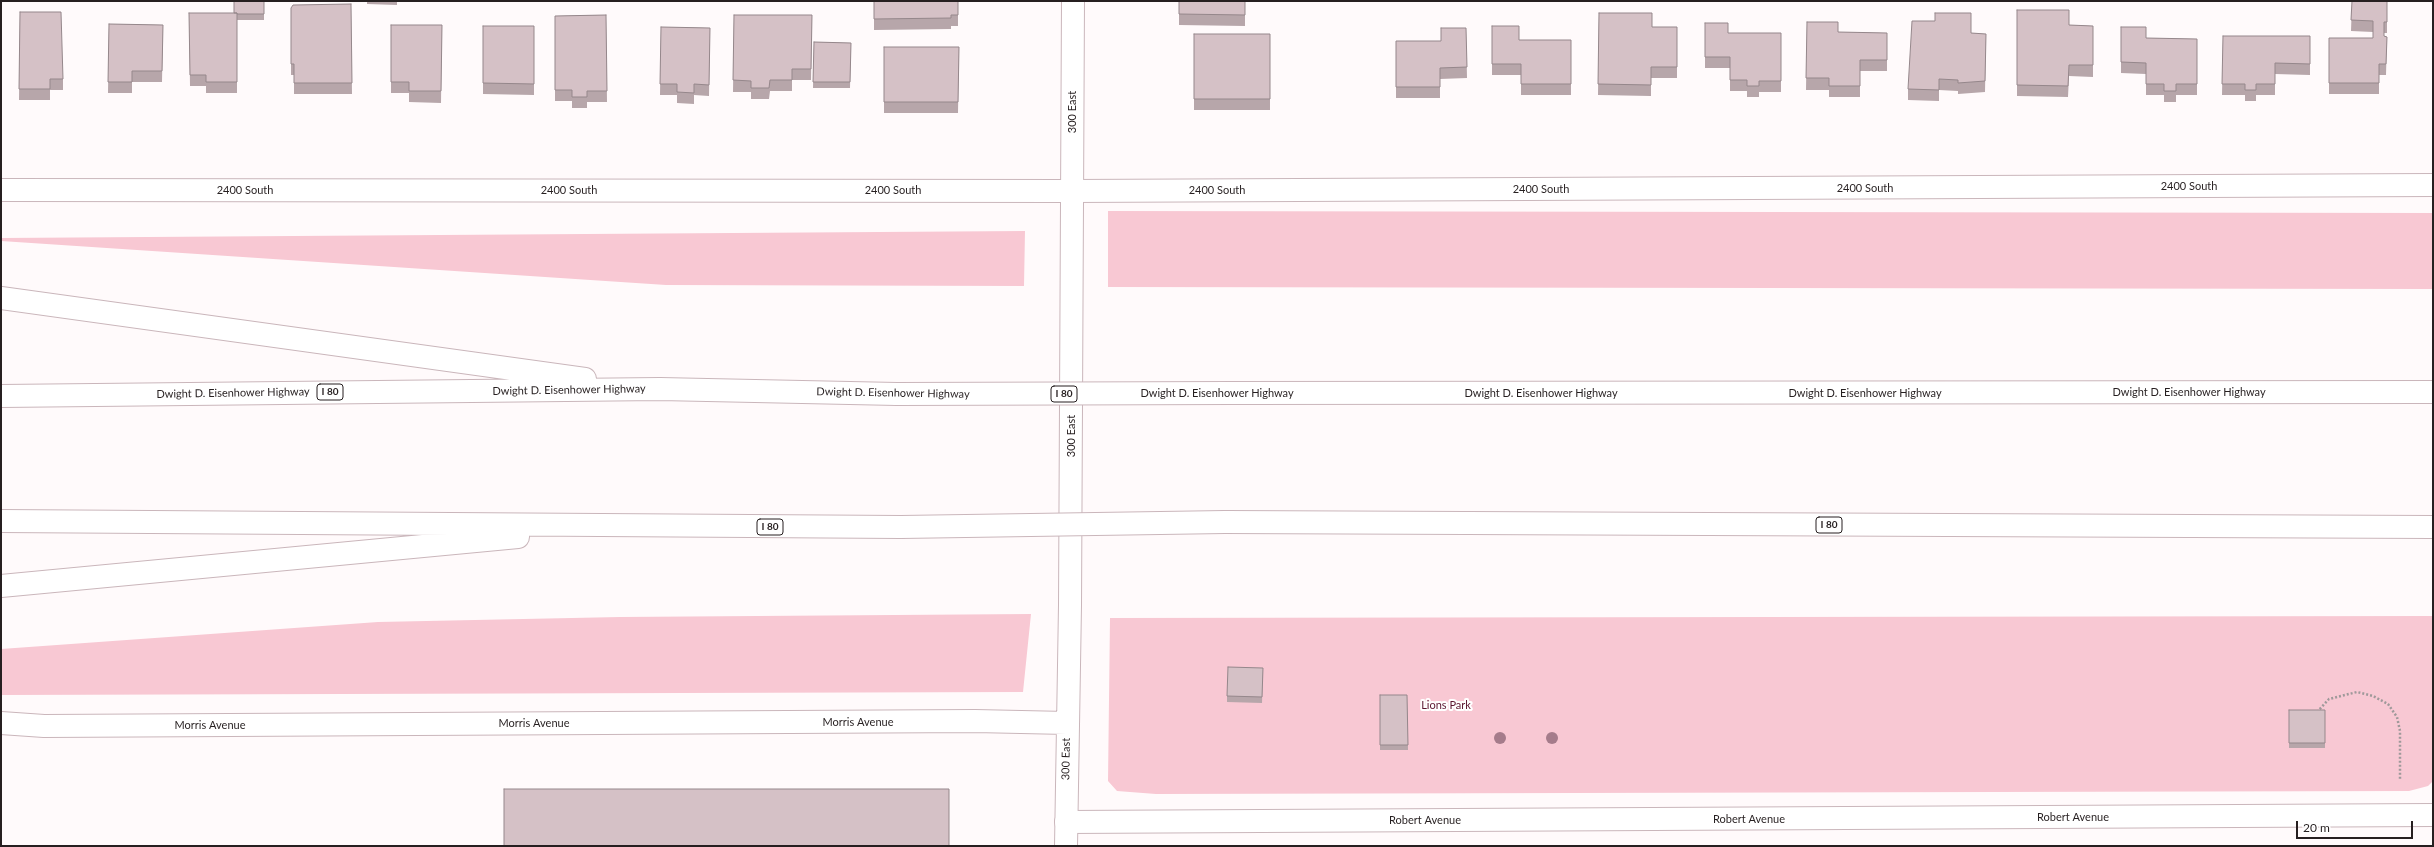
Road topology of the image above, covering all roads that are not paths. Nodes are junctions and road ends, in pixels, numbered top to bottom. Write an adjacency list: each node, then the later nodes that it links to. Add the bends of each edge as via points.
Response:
1 (1073, 1): 4 (main road, 300 East)
2 (2433, 185): 4 (main road, 2400 South)
3 (1, 190): 4 (main road, 2400 South)
4 (1072, 191): 14 (main road, 300 East)
5 (1, 298): 6 (main road)
6 (660, 389): 7 (main road, Dwight D. Eisenhower Highway / I 80, bridge, via 897,394); 8 (main road, Dwight D. Eisenhower Highway / I 80)
7 (2433, 392)
8 (1, 396)
9 (1, 521): 10 (main road, I 80)
10 (638, 526): 11 (main road, I 80, bridge, via 901,527 1225,522); 12 (main road)
11 (2433, 527)
12 (1, 586)
13 (1, 723): 14 (main road, Morris Avenue, via 52,726 959,721)
14 (1067, 723): 16 (main road, 300 East)
15 (2433, 815): 16 (main road, Robert Avenue)
16 (1066, 822): 17 (main road, 300 East)
17 (1066, 846)

